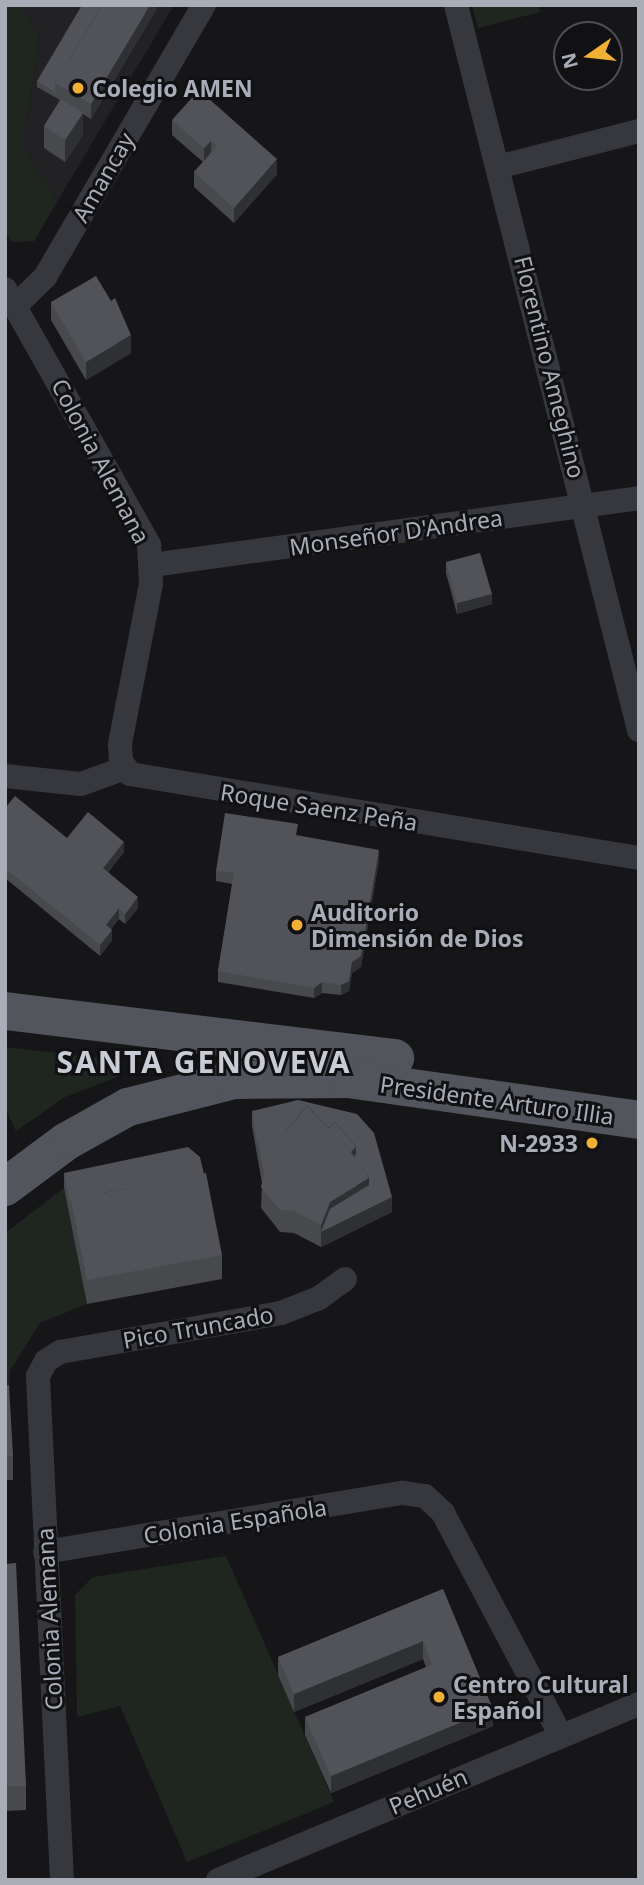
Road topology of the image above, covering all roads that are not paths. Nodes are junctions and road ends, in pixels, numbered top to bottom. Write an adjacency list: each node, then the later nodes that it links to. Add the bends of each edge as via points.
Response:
1 (204, 5): 5 (street, Amancay, via 45,277)
2 (456, 5): 4 (street, Florentino Ameghino)
3 (639, 131): 4 (street)
4 (498, 167): 7 (street, Florentino Ameghino)
5 (10, 297): 8 (street, Colonia Alemana, via 141,528)
6 (639, 498): 7 (street, Monseñor D'Andrea)
7 (585, 506): 8 (street, Monseñor D'Andrea); 9 (street, Florentino Ameghino)
8 (152, 565): 10 (street, Colonia Alemana, via 120,744)
9 (639, 730)
10 (125, 768): 11 (street, via 88,783); 12 (street, Roque Saenz Peña, via 143,779)
11 (5, 776)
12 (639, 858)
13 (5, 1011): 14 (main road, Presidente Arturo Illia, via 380,1056)
14 (639, 1101)
15 (639, 1120): 16 (main road, Presidente Arturo Illia, via 348,1079 234,1080 128,1107 67,1141)
16 (5, 1187)
17 (345, 1279): 18 (street, Pico Truncado, via 319,1298 281,1313 75,1349)
18 (46, 1361): 19 (street, Colonia Alemana, via 36,1393)
19 (45, 1552): 21 (street, Colonia Española, via 403,1493 425,1496 443,1513); 22 (street, Colonia Alemana)
20 (639, 1704): 21 (street, Pehuén)
21 (561, 1736): 23 (street, Pehuén)
22 (62, 1880)
23 (218, 1880)

